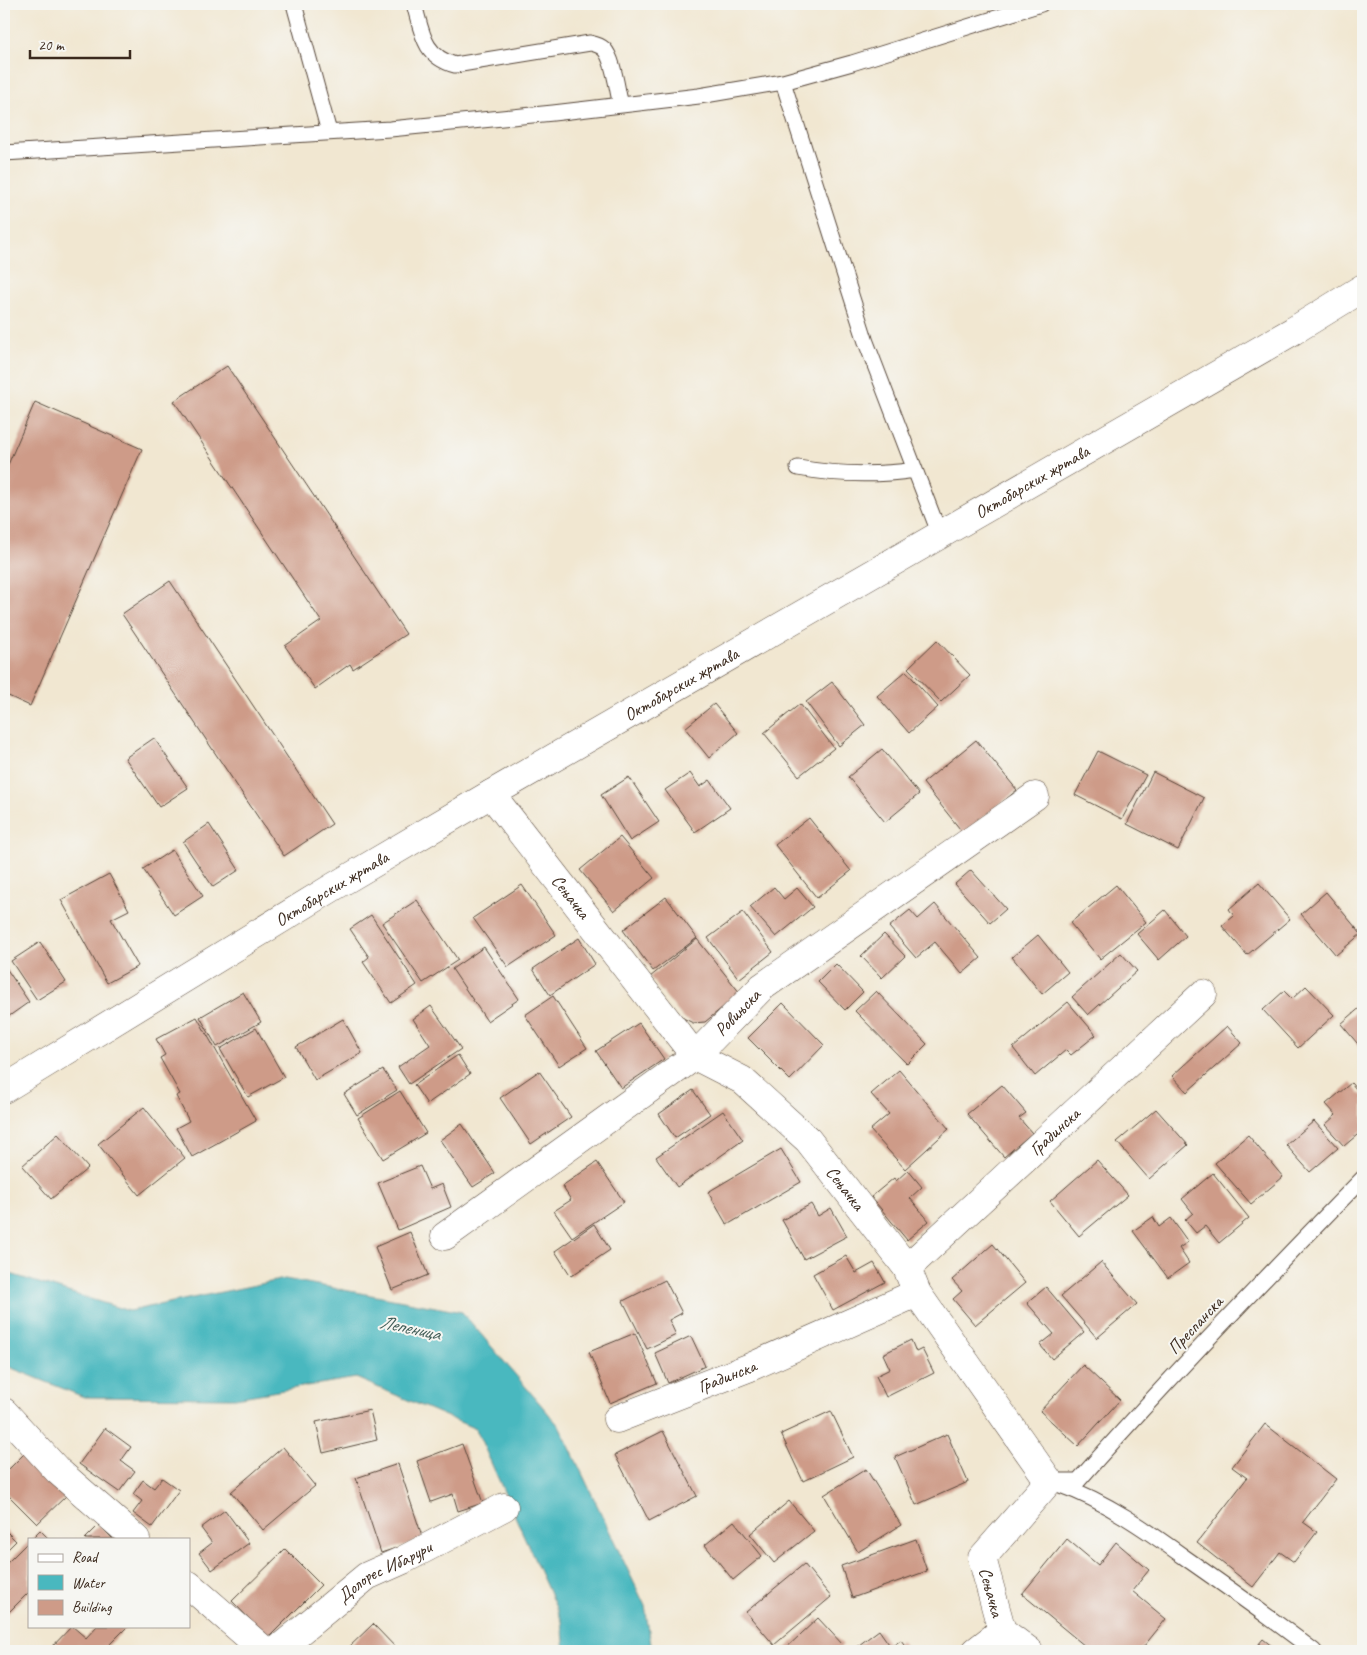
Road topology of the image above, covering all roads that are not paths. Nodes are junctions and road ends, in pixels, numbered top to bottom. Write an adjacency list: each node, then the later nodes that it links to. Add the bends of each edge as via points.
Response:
1 (294, 4): 6 (lane)
2 (414, 4): 5 (lane, via 425,43 441,61 454,65 590,42 599,45 610,61)
3 (1041, 4): 4 (lane)
4 (782, 82): 5 (lane); 10 (lane, via 866,342)
5 (621, 105): 6 (lane, via 400,128)
6 (329, 132): 7 (lane)
7 (4, 153)
8 (1363, 288): 11 (street, Октобарских жртава)
9 (798, 468): 10 (lane, via 862,475)
10 (915, 470): 11 (lane)
11 (940, 535): 12 (street, Октобарских жртава)
12 (491, 794): 15 (street, Сењачка); 16 (street, Октобарских жртава)
13 (1035, 796): 15 (street, Ровињска, via 762,987)
14 (1203, 994): 19 (street, Градинска)
15 (695, 1056): 18 (street, Ровињска); 19 (street, Сењачка, via 742,1080 808,1140)
16 (4, 1089)
17 (1363, 1178): 22 (lane, Преспанска, via 1152,1397 1078,1481)
18 (444, 1236)
19 (912, 1280): 21 (street, Градинска, via 748,1368); 22 (street, Сењачка)
20 (4, 1412): 24 (street, via 58,1471)
21 (618, 1419)
22 (1049, 1481): 26 (street, Сењачка, via 982,1558); 31 (lane, via 1078,1492 1146,1530)
23 (504, 1507): 28 (street, Долорес Ибарури, via 366,1576)
24 (135, 1538)
25 (190, 1586): 27 (street)
26 (1002, 1631): 29 (street, Сењачка); 30 (street, Сењачка)
27 (265, 1651)
28 (276, 1651)
29 (976, 1651)
30 (1029, 1651)
31 (1314, 1651)

